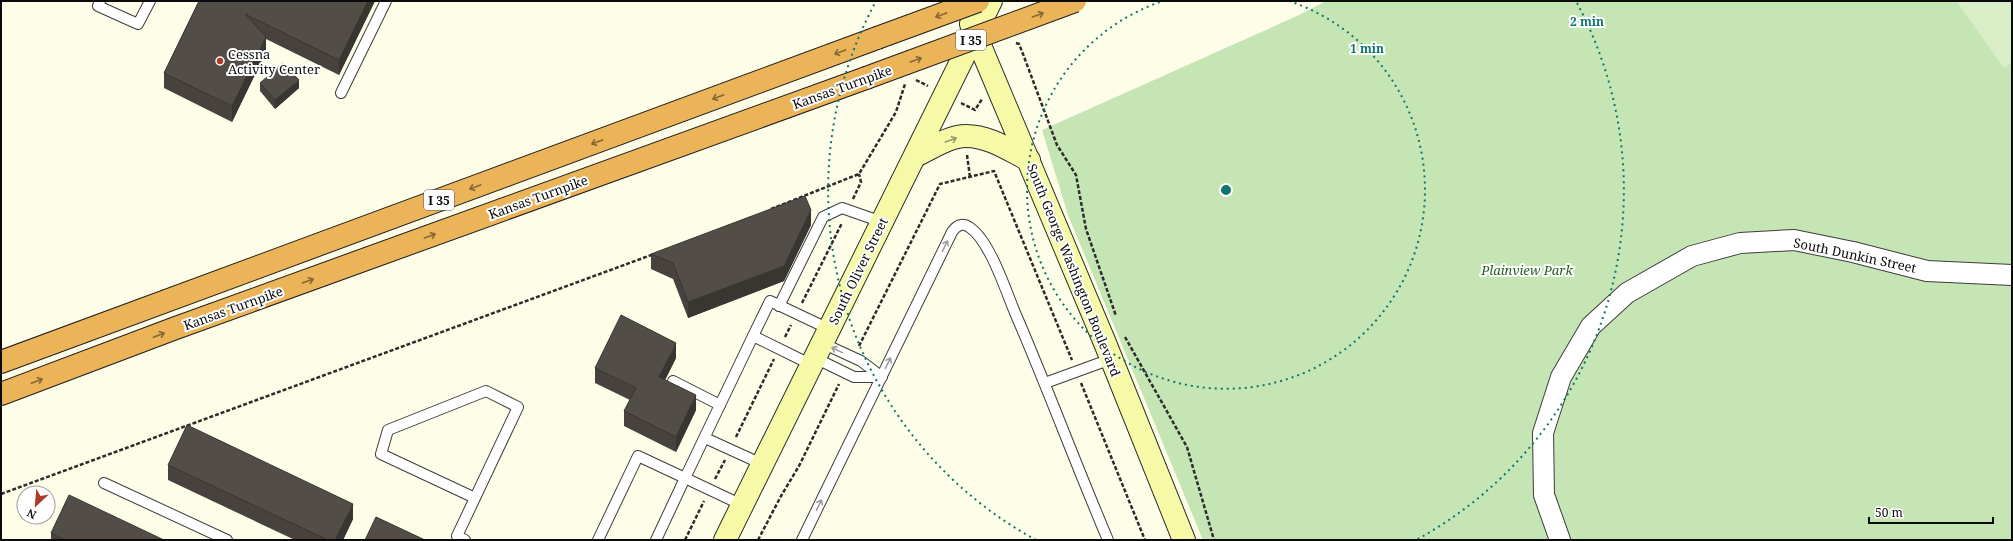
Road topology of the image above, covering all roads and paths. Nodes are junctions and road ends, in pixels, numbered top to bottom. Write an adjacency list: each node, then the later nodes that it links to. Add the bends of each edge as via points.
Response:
1 (100, 1): 2 (lane, via 98,6 138,24)
2 (150, 1)
3 (386, 1): 13 (lane)
4 (961, 1): 8 (street, South George Washington Boulevard)
5 (978, 1): 31 (highway, I 35, one-way to 31, bridge)
6 (991, 1): 8 (street, South Oliver Street)
7 (1075, 1): 37 (highway, Kansas Turnpike / I 35, one-way to 7, bridge)
8 (975, 33): 17 (street, South Oliver Street); 18 (street, South George Washington Boulevard)
9 (1011, 43): 25 (path, via 1019,44 1057,145 1076,175 1086,229)
10 (914, 79): 12 (path)
11 (906, 82): 20 (path, via 896,112 859,174)
12 (919, 82)
13 (341, 93)
14 (980, 102): 15 (path, via 975,110)
15 (970, 108)
16 (966, 150): 19 (path)
17 (915, 156): 18 (street, one-way to 18, via 952,139 966,136 989,140); 21 (street, South Oliver Street)
18 (1029, 160): 30 (street, South George Washington Boulevard)
19 (970, 177): 29 (path, via 940,184); 32 (path, via 994,171)
20 (770, 209)
21 (882, 222): 24 (lane, via 842,208 823,217); 28 (street, South Oliver Street)
22 (658, 252): 43 (path)
23 (2012, 275): 57 (street, South Dunkin Street, via 1927,270 1794,240 1740,243 1692,256 1627,293 1591,326 1561,376 1543,433 1544,495)
24 (779, 306): 27 (lane, via 770,301); 28 (lane)
25 (1116, 316)
26 (1121, 331): 56 (path, via 1187,447)
27 (753, 336): 28 (lane); 38 (lane)
28 (819, 349): 29 (lane, one-way to 28); 33 (lane); 40 (street, South Oliver Street)
29 (853, 357): 34 (lane)
30 (1111, 359): 32 (lane); 55 (street, South George Washington Boulevard)
31 (1, 362)
32 (1077, 372): 36 (lane); 54 (path)
33 (845, 373): 34 (lane, via 854,377); 51 (path, via 799,466)
34 (882, 377): 36 (lane, one-way to 36, via 952,232 960,225 969,226 987,247); 52 (lane, one-way to 34)
35 (673, 382): 38 (lane)
36 (1045, 383): 53 (lane)
37 (1, 394)
38 (720, 405): 39 (lane)
39 (705, 438): 40 (lane); 41 (lane)
40 (762, 464): 45 (street, South Oliver Street)
41 (685, 478): 45 (lane); 48 (lane, via 638,456); 49 (lane)
42 (104, 484): 46 (lane)
43 (1, 494)
44 (474, 498): 44 (lane, via 518,407 486,391 388,430 381,454); 47 (lane, via 457,536)
45 (742, 505): 50 (street, South Oliver Street)
46 (227, 540)
47 (465, 540)
48 (598, 540)
49 (656, 540)
50 (725, 540)
51 (758, 540)
52 (802, 540)
53 (1108, 540)
54 (1145, 540)
55 (1184, 540)
56 (1214, 540)
57 (1560, 540)

